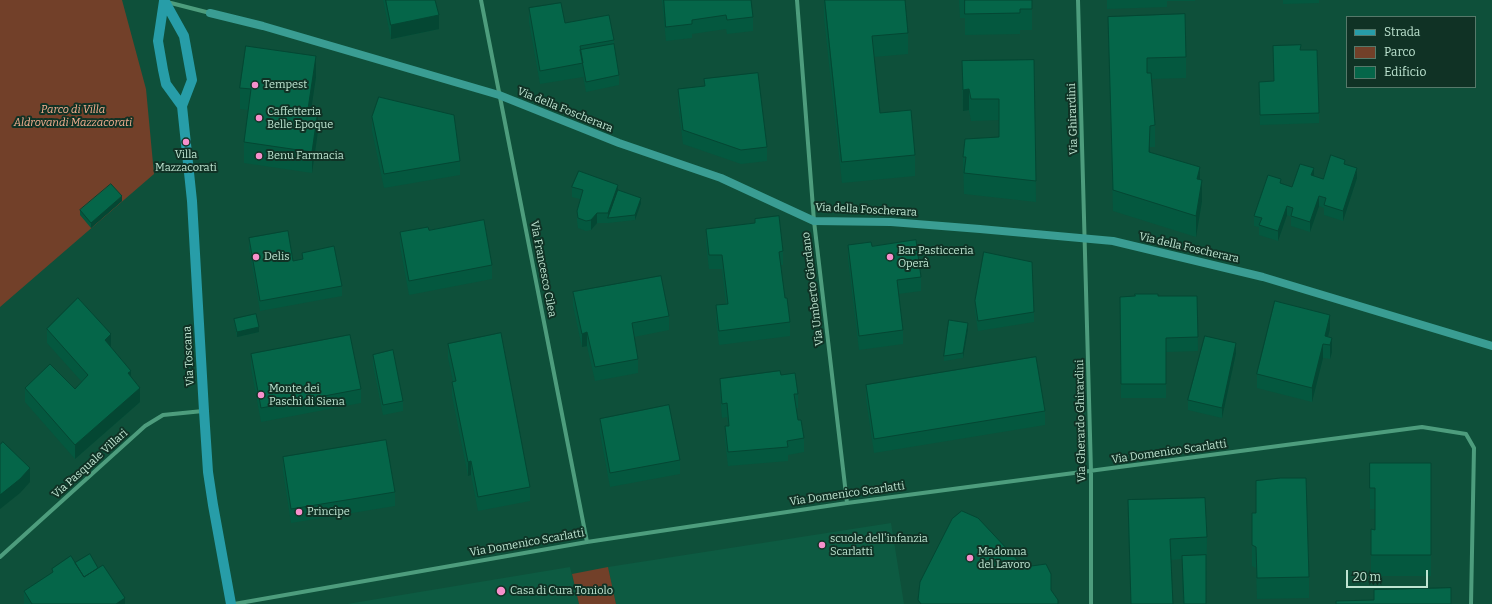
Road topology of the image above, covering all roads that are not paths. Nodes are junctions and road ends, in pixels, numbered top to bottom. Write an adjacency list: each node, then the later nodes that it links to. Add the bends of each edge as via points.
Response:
1 (481, 0): 6 (street, Via Francesco Cilea)
2 (797, 0): 8 (street, Via Umberto Giordano)
3 (1078, 0): 9 (street, Via Ghirardini)
4 (164, 1): 5 (street, Via della Foscherara); 7 (main road, via 158,41 166,84); 7 (main road, Via Toscana, via 184,36 190,66 192,80)
5 (210, 13): 6 (street, Via della Foscherara)
6 (499, 95): 8 (street, Via della Foscherara, via 620,144 721,178); 14 (street, Via Francesco Cilea)
7 (182, 106): 11 (main road, Via Toscana, via 192,201)
8 (814, 221): 9 (street, Via della Foscherara, via 891,222); 13 (street, Via Umberto Giordano)
9 (1086, 238): 10 (street, Via della Foscherara, via 1113,241 1263,276); 12 (street, Via Gherardo Ghirardini)
10 (1492, 346)
11 (204, 411): 15 (street, Via Pasquale Villari, via 163,415 145,426); 16 (main road, Via Toscana, via 208,472)
12 (1091, 471): 13 (street, Via Domenico Scarlatti); 17 (street, Via Gherardo Ghirardini); 18 (street, Via Domenico Scarlatti, via 1422,427 1466,434 1474,448)
13 (847, 503): 14 (street, Via Domenico Scarlatti)
14 (587, 542): 16 (street, Via Domenico Scarlatti)
15 (0, 557)
16 (232, 604)
17 (1091, 604)
18 (1471, 604)

